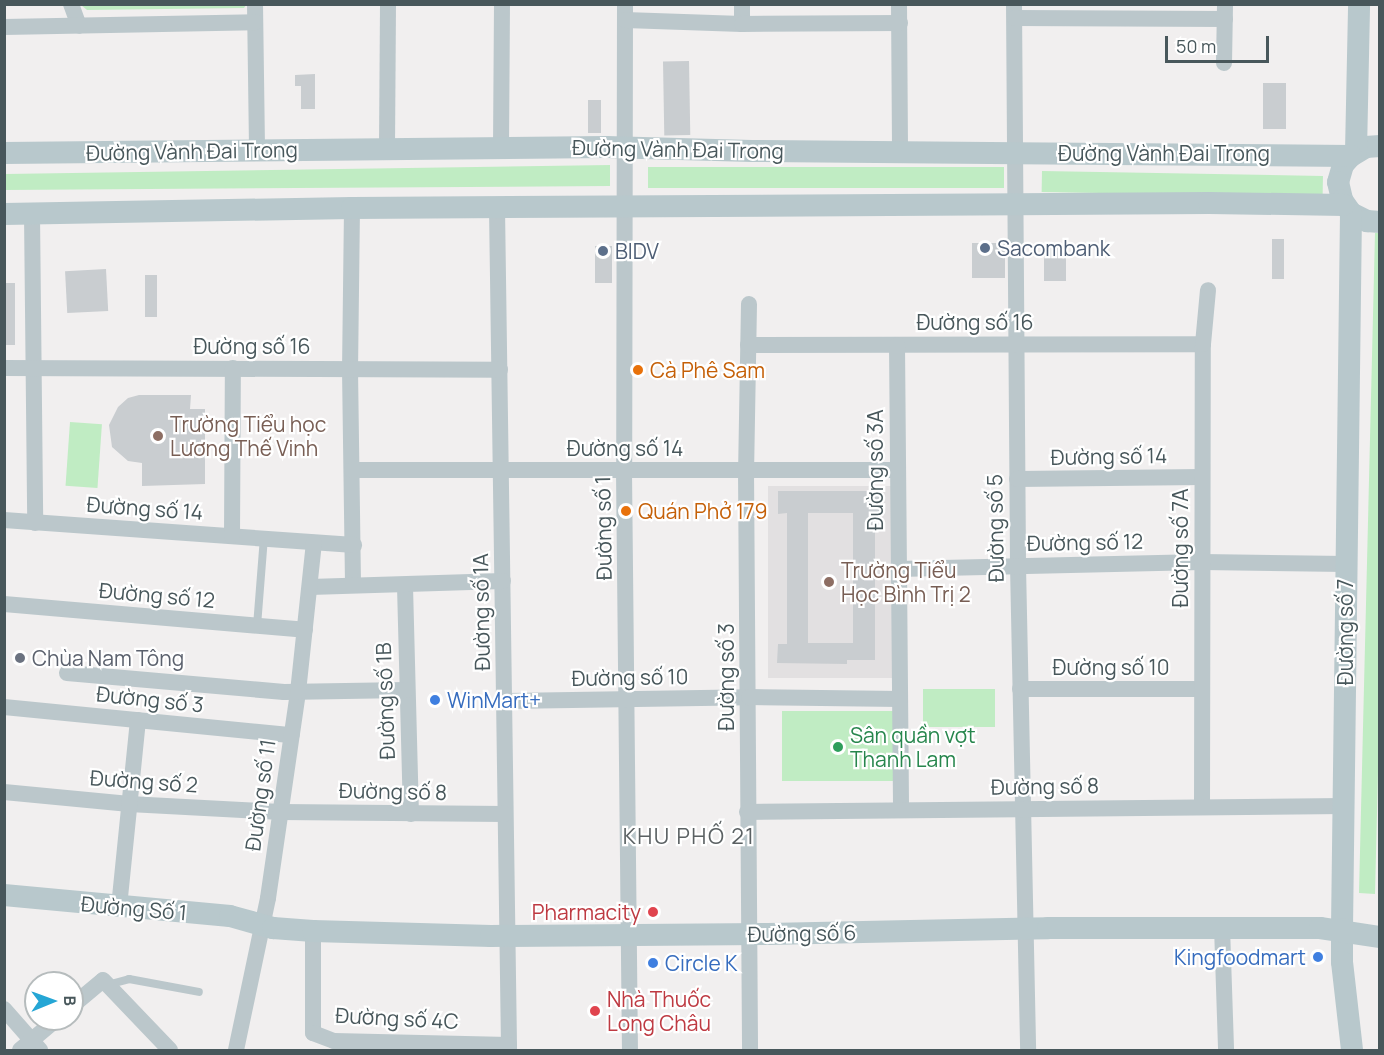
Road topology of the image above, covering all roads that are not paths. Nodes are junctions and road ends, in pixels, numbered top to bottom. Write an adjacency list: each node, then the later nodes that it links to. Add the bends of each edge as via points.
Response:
1 (71, 4): 14 (street)
2 (255, 4): 11 (street)
3 (388, 4): 18 (street)
4 (502, 4): 19 (street)
5 (742, 4): 13 (street)
6 (900, 4): 12 (street)
7 (1359, 4): 25 (street)
8 (1014, 11): 10 (street); 23 (street, Đường số 5)
9 (625, 12): 13 (street); 20 (street, Đường số 1)
10 (1225, 12): 16 (street)
11 (255, 22): 14 (street); 21 (street)
12 (900, 23): 13 (street); 22 (street)
13 (742, 24)
14 (79, 26): 15 (street)
15 (4, 27)
16 (1224, 63)
17 (1380, 146): 25 (street, Đường Vành Đai Trong)
18 (387, 147): 19 (street, Đường Vành Đai Trong); 21 (street, Đường Vành Đai Trong)
19 (501, 147): 20 (street, Đường Vành Đai Trong)
20 (624, 147): 22 (street, Đường Vành Đai Trong); 26 (street, Đường số 1)
21 (257, 150): 24 (street, Đường Vành Đai Trong)
22 (900, 152): 23 (street, Đường Vành Đai Trong)
23 (1015, 152): 25 (street, Đường Vành Đai Trong); 27 (street, Đường số 5)
24 (4, 153)
25 (1353, 154): 30 (street, Đường số 7, via 1338,182)
26 (624, 206): 27 (street); 29 (street); 49 (street, Đường số 1)
27 (1014, 206): 30 (street, via 1209,202); 36 (street, Đường số 5)
28 (352, 208): 29 (street); 32 (street); 43 (street)
29 (497, 208): 44 (street, Đường số 1A)
30 (1348, 209): 33 (street, via 1367,221); 59 (street, Đường số 7)
31 (4, 214): 32 (street)
32 (32, 214): 41 (street)
33 (1380, 222)
34 (1208, 290): 37 (street, Đường số 7A)
35 (749, 304): 38 (street, Đường số 3)
36 (1016, 344): 37 (street, Đường số 16); 39 (street, Đường số 16); 51 (street, Đường số 5)
37 (1203, 344): 50 (street, Đường số 7A)
38 (748, 345): 39 (street, Đường số 16); 46 (street, Đường số 3)
39 (897, 345): 47 (street, Đường số 3A)
40 (4, 368): 41 (street, Đường số 16)
41 (33, 368): 42 (street, Đường số 16); 53 (street)
42 (233, 368): 43 (street, Đường số 16); 54 (street)
43 (350, 369): 44 (street, Đường số 16); 45 (street)
44 (500, 370): 48 (street, Đường số 1A)
45 (352, 470): 48 (street, Đường số 14); 57 (street)
46 (746, 470): 47 (street, Đường số 14); 49 (street, Đường số 14); 74 (street, Đường số 3)
47 (898, 470): 61 (street, Đường số 3A)
48 (502, 471): 49 (street, Đường số 14); 62 (street, Đường số 1A)
49 (624, 471): 77 (street, Đường số 1)
50 (1202, 477): 51 (street, Đường số 14); 58 (street, Đường số 7A)
51 (1017, 479): 60 (street, Đường số 5)
52 (4, 520): 53 (street, Đường số 14)
53 (35, 523): 54 (street, Đường số 14)
54 (232, 536): 55 (street, Đường số 14)
55 (264, 538): 56 (street, Đường số 14); 67 (lane)
56 (314, 543): 57 (street, Đường số 14); 65 (street, Đường số 11)
57 (354, 545): 63 (street)
58 (1202, 562): 59 (street, Đường số 12); 60 (street, Đường số 12); 71 (street, Đường số 7A)
59 (1346, 564): 83 (street, Đường số 7)
60 (1018, 566): 61 (street, Đường số 12); 70 (street, Đường số 5)
61 (898, 569): 75 (street, Đường số 3A)
62 (503, 581): 64 (street); 76 (street, Đường số 1A)
63 (353, 584): 64 (street); 65 (street)
64 (405, 586): 72 (street, Đường số 1B)
65 (310, 587): 68 (street, Đường số 11)
66 (4, 604): 67 (street, Đường số 12)
67 (257, 626): 68 (street, Đường số 12)
68 (305, 630): 73 (street, Đường số 11)
69 (67, 673): 73 (street)
70 (1020, 689): 71 (street, Đường số 10); 85 (street, Đường số 5)
71 (1202, 689): 84 (street, Đường số 7A)
72 (406, 690): 73 (street); 89 (street, Đường số 1B)
73 (298, 692): 80 (street, Đường số 11)
74 (749, 697): 75 (street, Đường số 10); 77 (street, Đường số 10); 88 (street, Đường số 3)
75 (900, 699): 86 (street, Đường số 3A)
76 (504, 701): 77 (street, Đường số 10); 90 (street, Đường số 1A)
77 (627, 701): 98 (street, Đường số 1)
78 (4, 707): 79 (street, Đường số 3)
79 (138, 720): 80 (street, Đường số 3); 82 (street)
80 (292, 735): 87 (street, Đường số 11)
81 (4, 792): 82 (street, Đường số 2)
82 (129, 804): 87 (street, Đường số 2); 92 (street)
83 (1344, 806): 84 (street, Đường số 8); 96 (street, Đường số 7)
84 (1202, 807): 85 (street, Đường số 8)
85 (1022, 808): 86 (street, Đường số 8); 95 (street, Đường số 5)
86 (901, 810): 88 (street, Đường số 8)
87 (280, 812): 89 (street, Đường số 8); 93 (street, Đường số 11)
88 (747, 812): 99 (street, Đường số 3)
89 (411, 814): 90 (street, Đường số 8)
90 (505, 814): 100 (street, Đường số 1A)
91 (4, 895): 92 (street, Đường Số 1)
92 (118, 907): 93 (street, Đường Số 1, via 230,916)
93 (263, 926): 97 (street, Đường số 6); 112 (street, Đường số 11)
94 (1222, 927): 95 (street, Đường số 6); 96 (street, Đường số 6); 116 (street)
95 (1027, 928): 99 (street, Đường số 6); 115 (street, Đường số 5)
96 (1342, 929): 101 (street); 117 (street, Đường số 7)
97 (314, 931): 100 (street, Đường số 6); 107 (street, Đường số 4C, via 313,1033)
98 (629, 934): 99 (street, Đường số 6); 100 (street, Đường số 6); 113 (street, Đường số 1)
99 (749, 934): 114 (street, Đường số 3)
100 (507, 936): 110 (street, Đường số 1A)
101 (1380, 937)
102 (105, 983): 103 (lane, via 129,979); 104 (street); 111 (street)
103 (199, 992)
104 (84, 998)
105 (4, 1009): 108 (street)
106 (46, 1031): 108 (street)
107 (334, 1046): 109 (street, Đường số 4C)
108 (31, 1047)
109 (410, 1047): 110 (street, Đường số 4C)
110 (509, 1048)
111 (170, 1050)
112 (236, 1050)
113 (630, 1050)
114 (750, 1050)
115 (1028, 1050)
116 (1226, 1050)
117 (1352, 1050)

